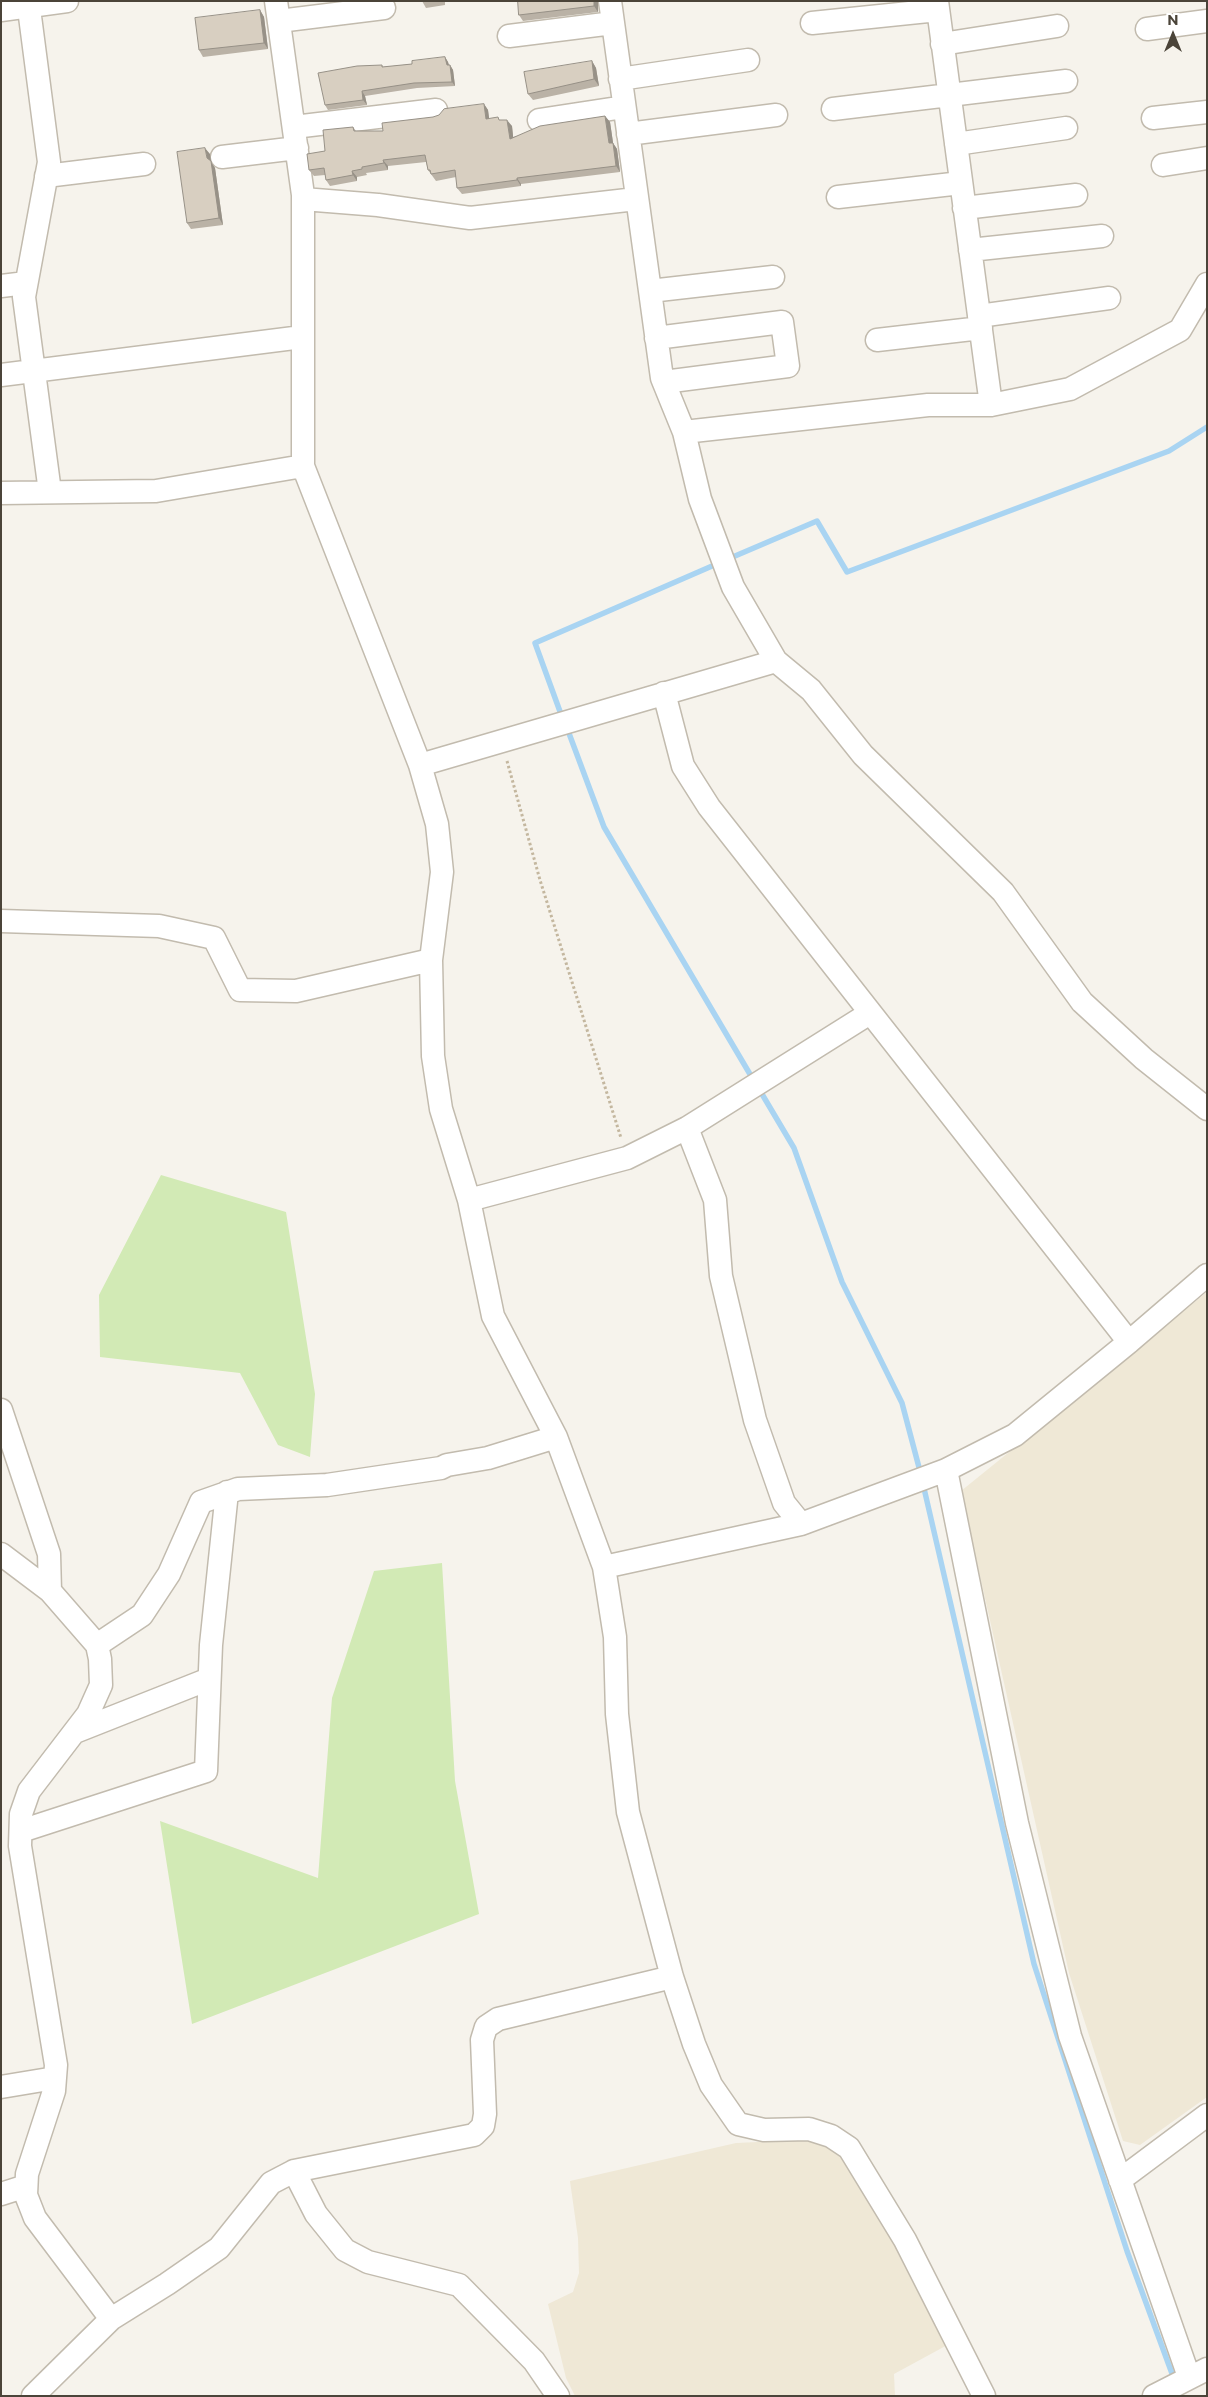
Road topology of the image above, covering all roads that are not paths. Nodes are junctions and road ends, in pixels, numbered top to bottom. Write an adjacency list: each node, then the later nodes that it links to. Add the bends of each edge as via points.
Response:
1 (67, 1): 2 (street)
2 (28, 4): 5 (street); 33 (street, via 49,162)
3 (937, 5): 9 (street); 13 (street)
4 (384, 8): 6 (street)
5 (1, 10)
6 (278, 11): 27 (street)
7 (611, 12): 12 (street); 15 (street)
8 (1207, 21): 11 (street)
9 (812, 22)
10 (1057, 26): 13 (street)
11 (1147, 29)
12 (509, 36)
13 (942, 44): 17 (street)
14 (748, 60): 15 (street)
15 (620, 78): 18 (street)
16 (1066, 81): 17 (street)
17 (949, 96): 19 (street); 28 (street)
18 (624, 107): 24 (street); 26 (street)
19 (833, 109)
20 (436, 110): 27 (street)
21 (1207, 112): 23 (street)
22 (776, 115): 26 (street)
23 (1153, 118)
24 (540, 120)
25 (1066, 128): 28 (street)
26 (628, 134): 37 (street)
27 (295, 138): 29 (street); 38 (street)
28 (956, 144): 34 (street)
29 (222, 157)
30 (1207, 158): 32 (street)
31 (144, 164): 33 (street)
32 (1163, 165)
33 (46, 176): 43 (street)
34 (961, 183): 36 (street); 39 (street)
35 (1076, 195): 39 (street)
36 (838, 197)
37 (636, 199): 38 (street, via 470,218 378,205); 46 (street)
38 (303, 200): 49 (street)
39 (964, 208): 41 (street)
40 (1102, 236): 41 (street)
41 (970, 250): 48 (street)
42 (773, 277): 46 (street)
43 (26, 283): 45 (street); 52 (street, via 24,297)
44 (1207, 284): 55 (street, via 1180,330 1070,389)
45 (1, 286)
46 (650, 291): 50 (street)
47 (1109, 298): 48 (street)
48 (980, 322): 51 (street); 55 (street)
49 (302, 337): 52 (street); 57 (street)
50 (656, 338): 54 (street); 54 (street, via 782,322 788,366)
51 (877, 340)
52 (34, 370): 53 (street); 58 (street)
53 (1, 375)
54 (664, 382): 56 (street)
55 (991, 405): 56 (street, via 928,405)
56 (684, 432): 60 (street, via 700,499 733,587)
57 (303, 466): 58 (street, via 156,491); 62 (street)
58 (50, 492): 59 (street)
59 (1, 493)
60 (776, 661): 61 (street); 66 (street, via 811,690 863,755 1003,892 1082,1002 1144,1059)
61 (664, 693): 62 (street); 65 (street, via 683,766 708,807)
62 (420, 765): 64 (street, via 437,824 442,872)
63 (1, 921): 64 (street, via 159,926 214,938 240,990 296,991)
64 (431, 960): 68 (street, via 433,1056 440,1109)
65 (870, 1013): 67 (street); 70 (street)
66 (1207, 1109)
67 (686, 1128): 68 (street, via 627,1158); 75 (street, via 715,1200 720,1276 755,1420 784,1503)
68 (469, 1200): 72 (street, via 493,1316)
69 (1207, 1275): 70 (street)
70 (1129, 1342): 73 (street, via 1015,1435)
71 (1, 1410): 78 (street, via 48,1554)
72 (556, 1437): 74 (street, via 488,1458 441,1468 327,1485); 77 (street)
73 (946, 1470): 75 (street); 88 (street, via 1017,1823 1070,2036)
74 (227, 1492): 79 (street, via 201,1502 170,1574 142,1615); 80 (street)
75 (801, 1524): 77 (street)
76 (2, 1554): 78 (street)
77 (604, 1567): 83 (street, via 615,1637 617,1714 628,1812)
78 (50, 1590): 79 (street)
79 (97, 1645): 81 (street, via 101,1685 88,1714)
80 (210, 1679): 81 (street); 82 (street, via 206,1771)
81 (75, 1732): 82 (street, via 29,1791 21,1814)
82 (20, 1831): 84 (street, via 56,2066)
83 (672, 1977): 87 (street, via 498,2019 486,2028 482,2040 484,2126 474,2135); 95 (street, via 711,2085 738,2124 764,2130 809,2129 831,2136 849,2148 905,2240)
84 (55, 2078): 85 (street); 89 (street)
85 (1, 2087)
86 (1207, 2115): 88 (street)
87 (294, 2171): 91 (street, via 271,2183 219,2248); 94 (street, via 316,2214 345,2250 368,2262 459,2285 534,2361)
88 (1120, 2180): 92 (street)
89 (26, 2186): 90 (street); 91 (street, via 26,2196 36,2218)
90 (1, 2194)
91 (111, 2319): 93 (street)
92 (1198, 2373): 96 (street)
93 (33, 2396)
94 (558, 2396)
95 (984, 2396)
96 (1154, 2396)

